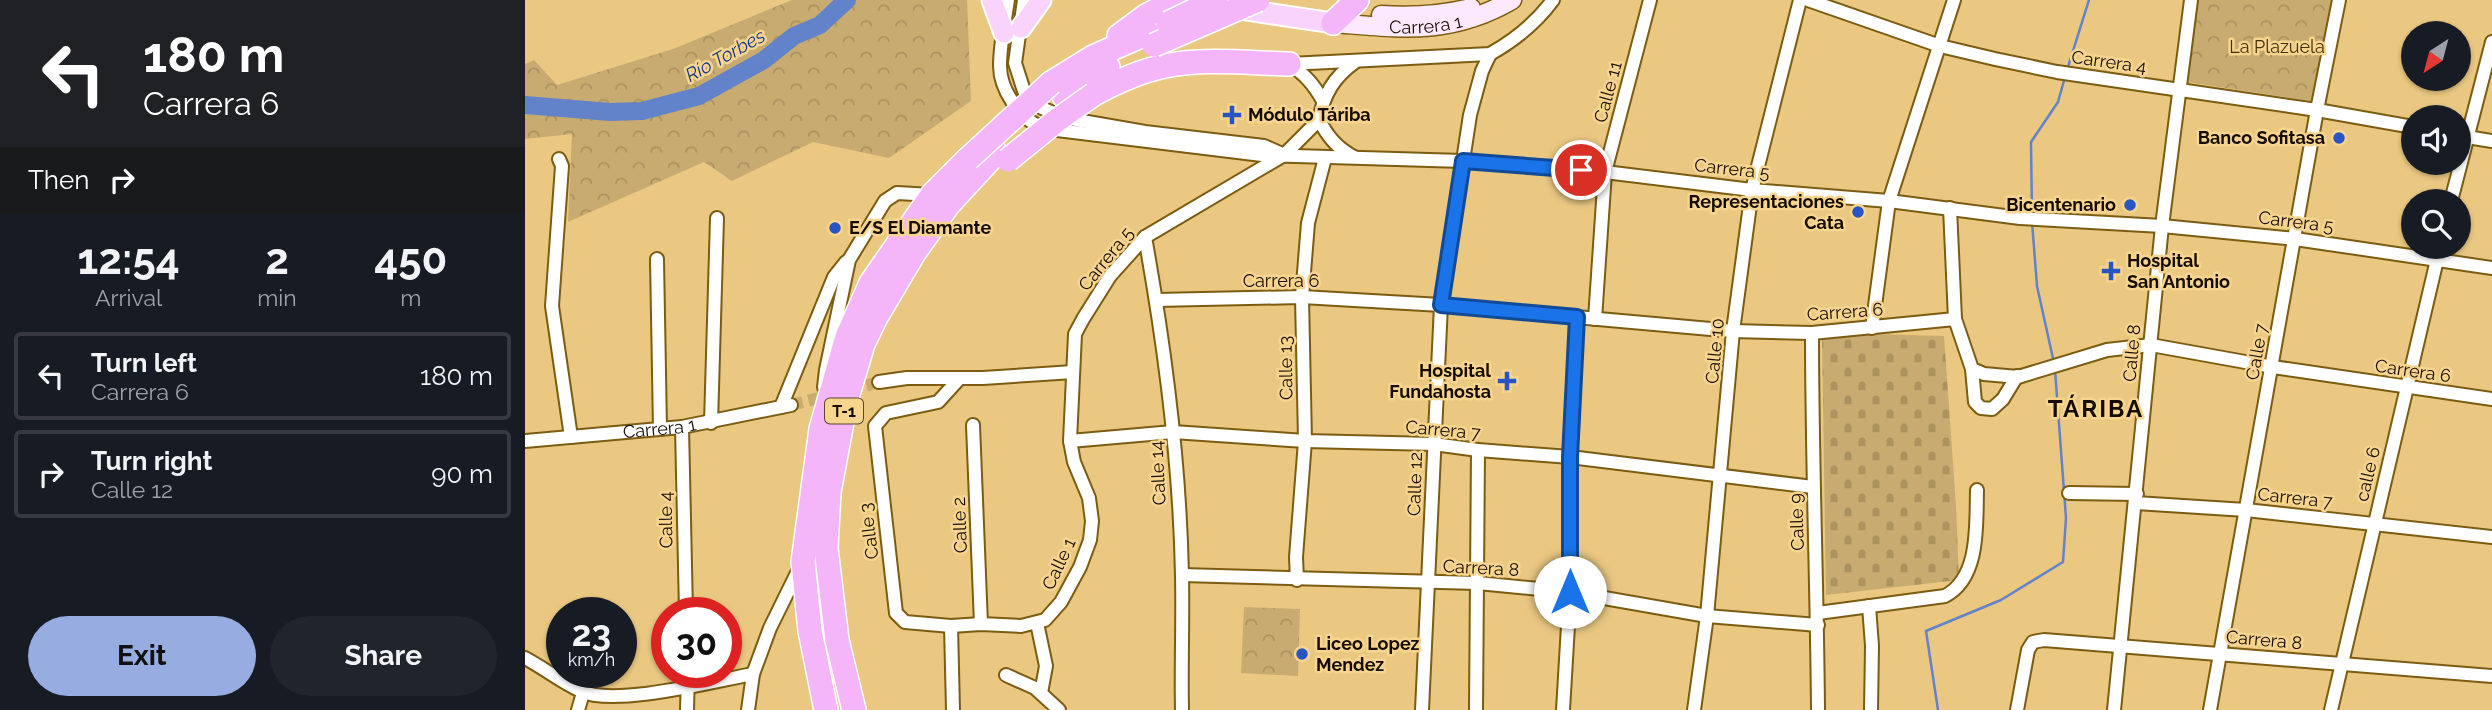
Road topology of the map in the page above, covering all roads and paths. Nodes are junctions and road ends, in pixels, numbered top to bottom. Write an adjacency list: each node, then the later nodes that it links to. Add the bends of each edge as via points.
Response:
1 (992, 0): 19 (main road)
2 (1008, 0): 19 (street)
3 (1024, 0): 19 (street)
4 (1041, 0): 19 (main road)
5 (1177, 0): 18 (main road); 20 (highway)
6 (1216, 0): 20 (highway, T-1, bridge)
7 (1248, 0): 18 (main road, Carrera 1)
8 (1258, 0): 20 (highway, T-1, bridge)
9 (1490, 0): 18 (street, Carrera 1, via 1453,12 1403,17)
10 (1512, 0): 18 (street, Carrera 1, via 1451,25 1413,29)
11 (1553, 0): 23 (street, via 1514,41)
12 (1650, 0): 41 (street, Calle 11)
13 (1800, 0): 42 (street, Calle 10)
14 (1808, 0): 22 (street, Carrera 4)
15 (1954, 0): 22 (street)
16 (2191, 0): 26 (street, Calle 8)
17 (2339, 0): 29 (street, Calle 7)
18 (1344, 12)
19 (1012, 30): 35 (street, via 1014,63 1024,91 1042,108 1062,117 1145,132 1265,146); 35 (street, via 1000,66 1001,80 1011,100 1041,127)
20 (1149, 31): 27 (highway, T-1, via 1112,64); 27 (highway, T-1, via 1093,57)
21 (2492, 42): 30 (street)
22 (1940, 46): 26 (street, Carrera 4, via 2073,75); 44 (street)
23 (1490, 54): 24 (street); 40 (street, Calle 12, via 1470,115)
24 (1355, 62): 25 (street); 28 (street, via 1335,79)
25 (1289, 64): 28 (street, via 1315,86); 36 (highway, bridge, via 1165,66 1094,94)
26 (2181, 89): 29 (street, Carrera 4); 47 (street, Calle 8)
27 (1058, 90): 36 (highway, T-1); 43 (highway, T-1, bridge, via 968,159)
28 (1323, 101): 31 (street)
29 (2317, 110): 32 (street, Carrera 4); 49 (street, Calle 7)
30 (2471, 110)
31 (1319, 120): 35 (street); 39 (street, via 1328,137)
32 (2401, 125)
33 (2471, 137): 34 (street)
34 (2492, 141)
35 (1284, 155): 37 (street, Carrera 5); 48 (street, Carrera 5)
36 (1002, 157): 43 (highway, T-1)
37 (1325, 158): 39 (street, Carrera 5); 56 (street, Calle 13, via 1308,223)
38 (559, 159): 80 (street, via 552,306)
39 (1358, 159): 40 (street, Carrera 5)
40 (1463, 161): 41 (street, Carrera 5); 58 (street, Calle 12)
41 (1605, 172): 42 (street, Carrera 5); 60 (street, Calle 11)
42 (1752, 190): 44 (street, Carrera 5); 63 (street, Calle 10)
43 (940, 200): 54 (street, via 897,193 885,201); 78 (highway, T-1, via 871,283 847,337); 124 (highway, T-1, via 863,344 837,439 826,548 837,640)
44 (1889, 201): 45 (street, Carrera 5); 62 (street)
45 (1949, 208): 47 (street, Carrera 5, via 2038,220); 61 (street)
46 (717, 218): 74 (street)
47 (2162, 226): 49 (street, Carrera 5); 65 (street, Calle 8)
48 (1145, 237): 57 (street, Calle 14); 68 (street, Carrera 5, via 1110,276 1075,334)
49 (2295, 239): 50 (street, Carrera 5); 66 (street, Calle 7)
50 (2401, 249)
51 (657, 258): 77 (street)
52 (2437, 259): 72 (street, calle 6)
53 (2460, 259): 55 (street, Carrera 5)
54 (849, 260): 74 (street, Carrera 1, via 834,277 786,406); 78 (street, via 826,370)
55 (2492, 268)
56 (1301, 298): 57 (street, Carrera 6); 58 (street, Carrera 6); 83 (street, Calle 13)
57 (1156, 300): 79 (street, Calle 14)
58 (1441, 305): 59 (street, Carrera 6); 84 (street, Calle 12)
59 (1577, 317): 60 (street, Carrera 6); 86 (street)
60 (1595, 319): 63 (street, Carrera 6)
61 (1955, 319): 62 (street, Carrera 6); 67 (street)
62 (1872, 328): 64 (street, Carrera 6)
63 (1733, 331): 64 (street, Carrera 6); 87 (street, Calle 10)
64 (1812, 333): 88 (street, Calle 9)
65 (2151, 345): 66 (street, Carrera 6); 69 (street, Carrera 6, via 2108,350); 91 (street, Calle 8)
66 (2273, 367): 72 (street, Carrera 6); 92 (street, Calle 7)
67 (1972, 369): 69 (street, Carrera 6); 69 (street, via 1975,402 1981,408 1992,409)
68 (1073, 372): 70 (street); 82 (street, Calle 1)
69 (2017, 376)
70 (959, 379): 71 (street); 107 (street, Calle 3, via 938,402 886,413 875,426 896,613 905,622)
71 (879, 382)
72 (2407, 388): 73 (street, Carrera 6); 93 (street, calle 6)
73 (2492, 399)
74 (711, 423): 76 (street, Carrera 1)
75 (974, 425): 106 (street, Calle 2)
76 (681, 427): 77 (street, Carrera 1); 101 (street, Calle 4)
77 (660, 429): 80 (street, Carrera 1)
78 (821, 429): 95 (highway, T-1)
79 (1173, 432): 82 (street, Carrera 7); 83 (street, Carrera 7); 96 (street, Calle 14)
80 (571, 437): 81 (street, Carrera 1)
81 (525, 441)
82 (1070, 441): 105 (street, Calle 1, via 1089,498 1090,540 1061,602)
83 (1305, 441): 84 (street, Carrera 7); 97 (street, Calle 13)
84 (1434, 444): 85 (street, Carrera 7); 98 (street, Calle 12)
85 (1478, 450): 86 (street, Carrera 7); 99 (street)
86 (1570, 457): 87 (street, Carrera 7); 100 (street)
87 (1719, 476): 88 (street, Carrera 7); 103 (street, Calle 10)
88 (1812, 486): 104 (street, Calle 9)
89 (1977, 490): 102 (street, Carrera 8, via 1974,545 1966,577 1956,590 1945,596)
90 (2069, 492): 91 (street, Carrera 7)
91 (2136, 498): 92 (street, Carrera 7); 108 (street, Calle 8)
92 (2246, 510): 93 (street, Carrera 7); 109 (street, Calle 7)
93 (2374, 524): 94 (street, Carrera 7); 111 (street, calle 6)
94 (2492, 537)
95 (803, 562): 112 (street); 123 (highway, T-1, via 810,631)
96 (1182, 575): 97 (street, Carrera 8); 127 (street, Calle 14)
97 (1297, 580): 98 (street, Carrera 8)
98 (1429, 583): 99 (street, Carrera 8); 128 (street, Calle 12)
99 (1478, 583): 100 (street, Carrera 8); 129 (street)
100 (1570, 592): 103 (street, Carrera 8); 130 (street)
101 (686, 597)
102 (1869, 606): 104 (street, Carrera 8); 133 (street)
103 (1707, 616): 104 (street, Carrera 8); 131 (street, Calle 10)
104 (1818, 619): 132 (street, Calle 9)
105 (1037, 623): 106 (street); 119 (street, via 1046,666)
106 (981, 624): 107 (street, Calle 3)
107 (951, 626): 125 (street)
108 (2121, 646): 109 (street, Carrera 8); 134 (street, Carrera 8, via 2033,642); 135 (street, Calle 8)
109 (2220, 654): 111 (street, Carrera 8); 136 (street, Calle 7)
110 (525, 658): 118 (street)
111 (2342, 664): 115 (street, Carrera 8); 137 (street, calle 6)
112 (753, 674): 114 (street); 122 (street)
113 (1006, 675): 119 (street)
114 (742, 676)
115 (2492, 676)
116 (675, 688): 118 (street, via 629,695)
117 (688, 688): 121 (street)
118 (583, 693): 120 (street)
119 (1041, 693): 126 (street)
120 (578, 710)
121 (687, 710)
122 (748, 710)
123 (826, 710)
124 (853, 710)
125 (953, 710)
126 (1059, 710)
127 (1182, 710)
128 (1422, 710)
129 (1476, 710)
130 (1563, 710)
131 (1694, 710)
132 (1818, 710)
133 (1871, 710)
134 (2017, 710)
135 (2114, 710)
136 (2210, 710)
137 (2331, 710)

